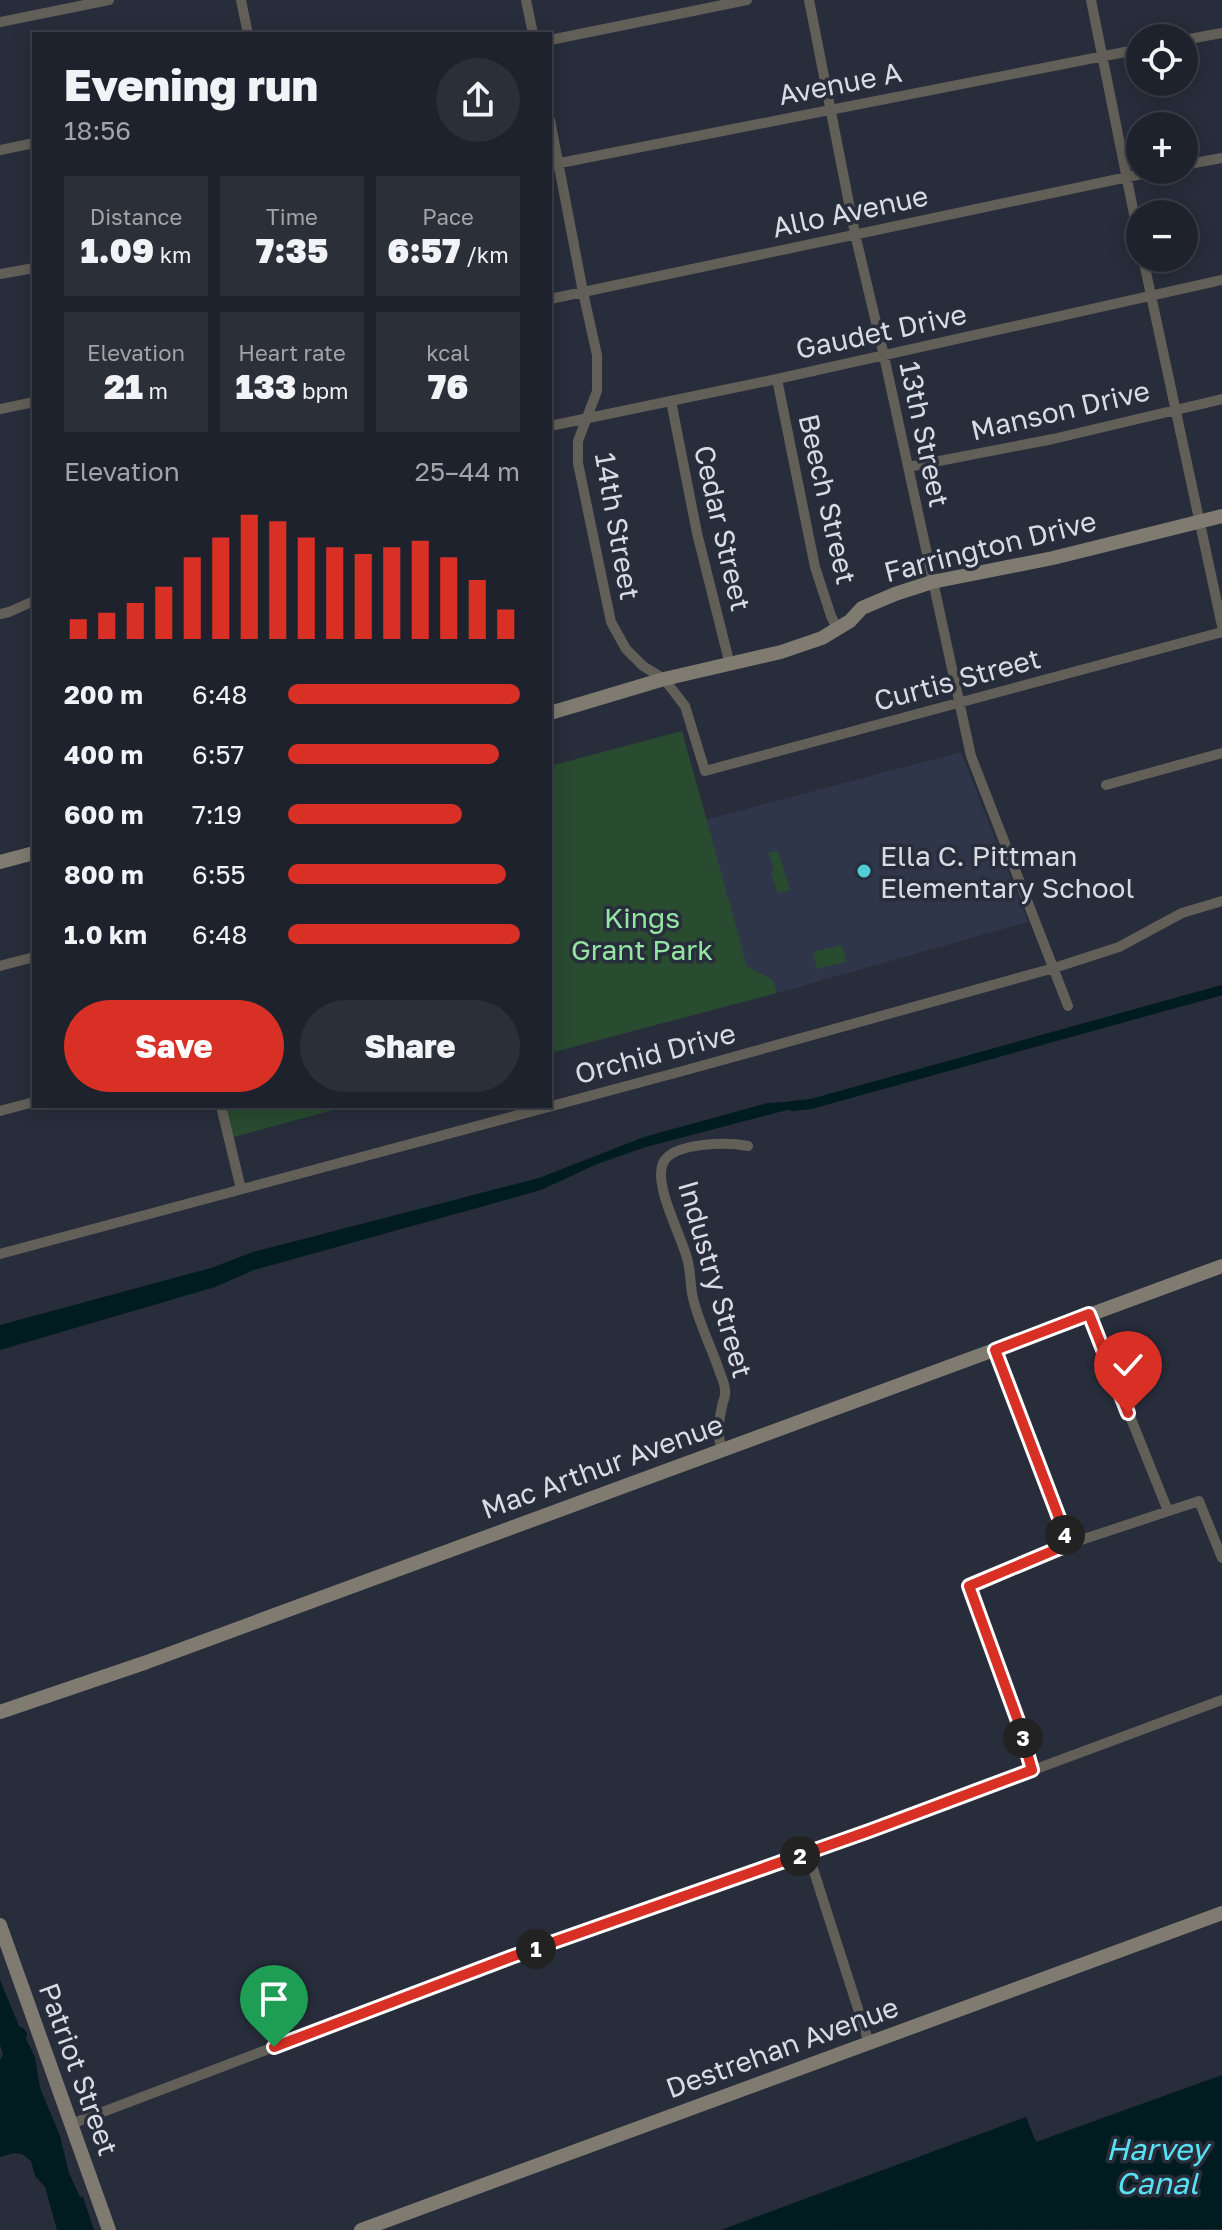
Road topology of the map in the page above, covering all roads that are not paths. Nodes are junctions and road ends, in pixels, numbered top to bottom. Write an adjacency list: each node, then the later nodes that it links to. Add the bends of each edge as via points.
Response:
1 (109, 0): 7 (street)
2 (241, 0): 8 (street)
3 (526, 0): 9 (street)
4 (747, 0): 12 (street)
5 (809, 0): 15 (street, 13th Street)
6 (1091, 0): 14 (street)
7 (0, 22)
8 (248, 32)
9 (533, 32)
10 (1222, 33): 11 (street)
11 (1198, 37)
12 (552, 40)
13 (1126, 52): 14 (street, Avenue A)
14 (1102, 56): 15 (street, Avenue A); 22 (street)
15 (829, 110): 21 (street, Avenue A); 24 (street, 13th Street)
16 (552, 142): 21 (street, 14th Street)
17 (32, 143): 18 (street)
18 (0, 150)
19 (1222, 158): 20 (street)
20 (1198, 162)
21 (554, 164): 29 (street, 14th Street)
22 (1125, 177): 23 (street); 24 (street, Allo Avenue)
23 (1130, 200)
24 (855, 234): 29 (street, Allo Avenue); 32 (street, 13th Street)
25 (32, 268): 27 (street)
26 (1146, 272): 30 (street)
27 (0, 274)
28 (1222, 280): 30 (street, Gaudet Drive)
29 (583, 292): 31 (street, Allo Avenue); 39 (street, 14th Street, via 597,355 597,391)
30 (1152, 296): 32 (street, Gaudet Drive); 38 (street)
31 (552, 299)
32 (884, 356): 33 (street, Gaudet Drive); 41 (street, 13th Street)
33 (777, 379): 35 (street, Gaudet Drive); 47 (street, Beech Street, via 815,567)
34 (1222, 399): 38 (street, Manson Drive)
35 (671, 401): 39 (street, Gaudet Drive); 49 (street, Cedar Street)
36 (32, 402): 37 (street)
37 (0, 409)
38 (1177, 409): 41 (street, Manson Drive); 43 (street)
39 (589, 417): 40 (street, Gaudet Drive); 50 (street, 14th Street, via 578,441 578,463 611,622 626,649)
40 (552, 426)
41 (908, 467): 44 (street, 13th Street)
42 (1222, 516): 43 (street, Farrington Drive)
43 (1200, 520): 44 (street, Farrington Drive); 48 (street)
44 (932, 582): 47 (street, Farrington Drive, via 862,608); 51 (street, 13th Street)
45 (32, 602): 46 (street)
46 (0, 614)
47 (837, 628): 49 (street, Farrington Drive, via 822,638)
48 (1222, 629): 51 (street, Curtis Street)
49 (730, 665): 50 (street, Farrington Drive)
50 (664, 679): 52 (street, Farrington Drive); 54 (street, 14th Street, via 685,706)
51 (959, 704): 54 (street, Curtis Street); 61 (street, 13th Street, via 971,756)
52 (552, 712)
53 (1222, 753): 55 (street)
54 (705, 771)
55 (1106, 785)
56 (32, 854): 57 (street)
57 (0, 862)
58 (1222, 901): 61 (street, Orchid Drive, via 1182,913 1119,947)
59 (32, 958): 60 (street)
60 (0, 966)
61 (1054, 968): 62 (street, 13th Street); 64 (street, Orchid Drive)
62 (1068, 1006)
63 (32, 1103): 67 (street)
64 (552, 1106)
65 (222, 1108): 69 (street)
66 (544, 1108): 69 (street, Orchid Drive)
67 (0, 1111)
68 (748, 1146): 74 (street, Industry Street, via 713,1143 679,1150 668,1156 661,1176 688,1262 693,1299 726,1392 718,1426)
69 (241, 1189): 70 (street, Orchid Drive)
70 (0, 1254)
71 (1222, 1266): 72 (street, Mac Arthur Avenue)
72 (1089, 1314): 73 (street, Mac Arthur Avenue); 75 (street)
73 (995, 1350): 74 (street, Mac Arthur Avenue); 76 (street)
74 (722, 1450): 79 (street, Mac Arthur Avenue)
75 (1168, 1511): 76 (street); 77 (street, via 1199,1501)
76 (1069, 1544): 80 (street, via 969,1586)
77 (1222, 1558)
78 (1222, 1700): 80 (street)
79 (0, 1712)
80 (1032, 1770): 81 (street)
81 (808, 1853): 84 (street); 85 (street, via 511,1957)
82 (1222, 1913): 84 (street, Destrehan Avenue)
83 (0, 1925): 85 (street, Patriot Street)
84 (869, 2043): 87 (street, Destrehan Avenue)
85 (71, 2124): 86 (street, Patriot Street)
86 (109, 2230)
87 (361, 2230)

